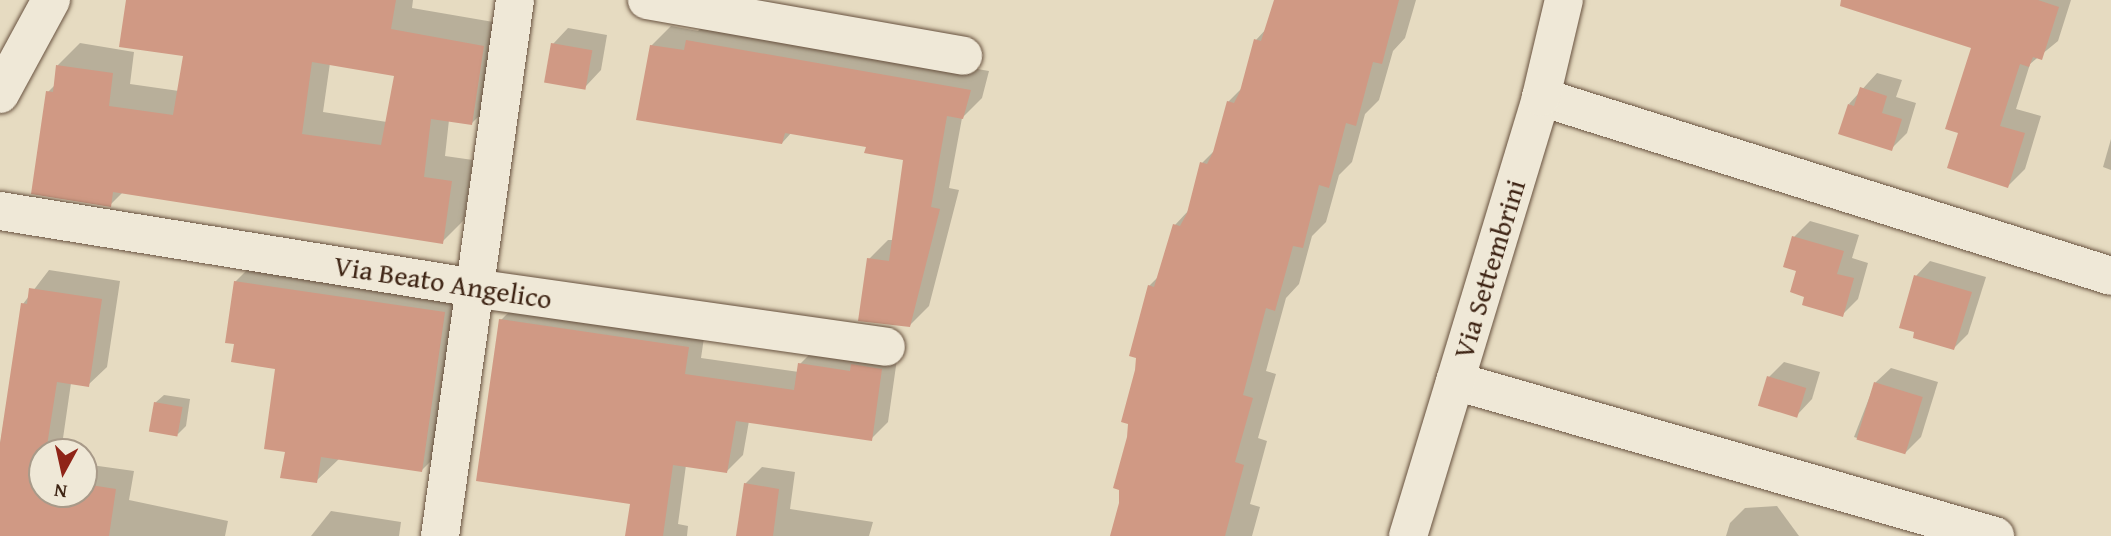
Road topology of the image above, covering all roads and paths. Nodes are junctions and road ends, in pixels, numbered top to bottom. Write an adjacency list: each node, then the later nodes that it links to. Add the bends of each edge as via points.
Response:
1 (51, 0): 6 (street)
2 (515, 0): 10 (street)
3 (647, 0): 5 (street)
4 (1564, 0): 7 (street, Via Settembrini)
5 (963, 56)
6 (0, 94)
7 (1541, 97): 9 (street); 12 (street, Via Settembrini)
8 (0, 211): 10 (street, Via Beato Angelico)
9 (2111, 276)
10 (473, 288): 11 (street, Via Beato Angelico); 13 (street)
11 (886, 347)
12 (1455, 381): 14 (street, Via Settembrini); 15 (street)
13 (440, 536)
14 (1408, 536)
15 (1995, 536)

